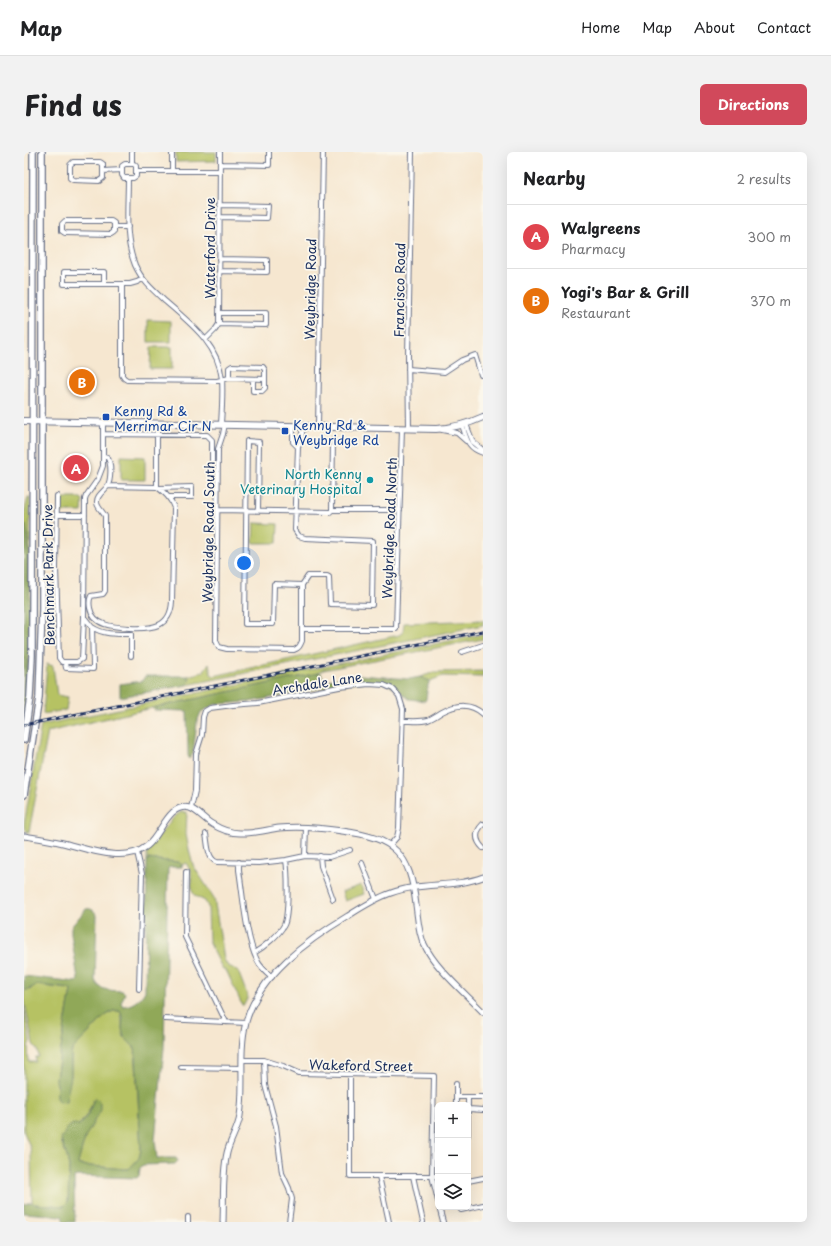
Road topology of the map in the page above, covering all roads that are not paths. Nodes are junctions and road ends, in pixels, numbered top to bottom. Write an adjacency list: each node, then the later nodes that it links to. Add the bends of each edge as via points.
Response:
1 (33, 152): 37 (main road)
2 (42, 152): 38 (main road)
3 (132, 152): 9 (street)
4 (172, 152): 12 (street)
5 (220, 152): 10 (street, Waterford Drive)
6 (269, 152): 10 (street, via 269,165)
7 (322, 152): 45 (street, Weybridge Road)
8 (412, 152): 29 (street, Francisco Road)
9 (132, 164): 11 (street, via 125,164); 14 (street, via 136,166)
10 (220, 164): 15 (street, Waterford Drive)
11 (122, 170): 13 (street); 16 (street, via 124,178)
12 (172, 170): 14 (street); 15 (street)
13 (103, 171): 13 (street, via 103,164 100,162 73,162 70,165 70,178 99,180 103,178)
14 (136, 171): 16 (street, via 136,176)
15 (220, 171): 17 (street, Waterford Drive)
16 (128, 178): 20 (street, Weybridge Road South)
17 (219, 205): 18 (street, Waterford Drive); 18 (street, via 268,206 267,218)
18 (219, 217): 21 (street, Waterford Drive)
19 (114, 227): 19 (street, via 111,221 66,221 62,224 64,233 111,234); 20 (street)
20 (128, 227): 23 (street, Weybridge Road South, via 130,249)
21 (219, 259): 22 (street, Waterford Drive); 22 (street, via 267,260 267,272)
22 (219, 271): 26 (street, Waterford Drive)
23 (143, 279): 25 (street); 28 (street, Weybridge Road South)
24 (104, 284): 24 (street, via 104,272 64,272 64,284); 25 (street)
25 (122, 284): 34 (street, via 124,378)
26 (220, 313): 27 (street, Waterford Drive); 27 (street, via 266,314 266,325)
27 (220, 324): 28 (street)
28 (206, 339): 34 (street, Weybridge Road South, via 219,364)
29 (408, 369): 30 (street, via 444,372 475,355); 47 (street, Francisco Road)
30 (481, 375)
31 (229, 378): 32 (street); 33 (street, via 229,368 232,366 255,366 263,367); 34 (street)
32 (253, 379): 33 (street); 33 (street, via 253,391 262,391 265,388)
33 (265, 379)
34 (222, 380): 41 (street, Weybridge Road South)
35 (483, 417): 42 (main road)
36 (24, 421): 37 (main road)
37 (34, 422): 38 (main road); 79 (main road, via 32,676)
38 (42, 422): 39 (main road); 80 (main road, via 41,675 37,718)
39 (103, 423): 40 (main road); 49 (street)
40 (158, 423): 41 (main road); 50 (street)
41 (223, 424): 43 (main road); 61 (street, Weybridge Road South, via 218,449)
42 (464, 425): 48 (main road); 52 (street); 54 (street, via 473,442)
43 (293, 426): 44 (main road); 53 (street, via 293,442)
44 (303, 426): 45 (main road); 53 (street)
45 (318, 426): 46 (main road)
46 (402, 428): 47 (main road); 65 (street, Weybridge Road North)
47 (409, 428): 48 (main road)
48 (436, 429): 52 (street, via 457,434)
49 (103, 434): 50 (street); 55 (street)
50 (157, 434): 56 (street, via 210,437); 58 (street)
51 (333, 440): 64 (street)
52 (468, 442): 54 (street, via 474,450)
53 (298, 447): 66 (street)
54 (483, 452)
55 (104, 456): 57 (street, via 110,461); 68 (street, via 101,473 86,496)
56 (212, 478)
57 (108, 486): 58 (street); 60 (street, via 97,501 105,516 105,591 103,594 92,595 89,603 94,618 104,625 116,628 153,628 164,622 170,613 174,508)
58 (158, 488): 60 (street); 60 (street, via 192,487 192,497)
59 (57, 496): 67 (street, Benchmark Park Drive)
60 (169, 497)
61 (218, 510): 62 (street); 72 (street, Weybridge Road South, via 216,641 219,647 294,650 300,645)
62 (246, 510): 63 (street); 63 (street, via 248,441 259,442); 69 (street, via 245,624 273,624 274,584)
63 (258, 510): 66 (street)
64 (332, 510): 65 (street); 66 (street)
65 (400, 510): 72 (street, Weybridge Road North, via 396,629)
66 (295, 511): 69 (street, via 295,530 299,536 373,541 372,605 330,604 330,580 327,576 308,576)
67 (57, 515): 68 (street); 76 (street, Benchmark Park Drive, via 59,658)
68 (85, 515): 70 (street)
69 (302, 585): 72 (street)
70 (84, 617): 71 (street); 76 (street, Benchmark Park Drive, via 82,659)
71 (92, 627): 75 (street, via 106,633 132,634); 76 (street, via 93,669 66,668)
72 (302, 629)
73 (483, 645): 74 (street)
74 (462, 652)
75 (131, 656)
76 (65, 663)
77 (483, 714): 78 (street, via 474,708 459,706 424,721)
78 (403, 721): 81 (street, Archdale Lane, via 399,696 393,689 379,684 352,685 258,703 210,708 205,711 203,717 196,754 195,791); 86 (street, Archdale Lane, via 400,828)
79 (24, 740)
80 (24, 795)
81 (191, 808): 83 (street, via 214,825 231,832); 89 (street, via 181,808 173,812 150,843)
82 (483, 824): 87 (street, via 476,835 478,844)
83 (306, 827): 86 (street, via 356,833); 90 (street)
84 (206, 834): 93 (street, via 212,859 218,862)
85 (24, 836): 89 (street, via 103,853)
86 (390, 845): 97 (street, via 406,865)
87 (483, 848)
88 (350, 850): 91 (street, via 329,857)
89 (137, 852): 102 (street, via 142,874)
90 (305, 856): 91 (street); 92 (street)
91 (320, 856): 98 (street, via 321,866)
92 (286, 860): 93 (street); 100 (street, via 288,883 284,926 264,947)
93 (239, 862): 100 (street, via 248,929)
94 (362, 863): 99 (street)
95 (186, 872): 105 (street, via 185,937)
96 (483, 877): 97 (street)
97 (414, 887): 99 (street); 103 (street, via 419,929 425,946 433,960)
98 (334, 899)
99 (376, 899): 101 (street, via 322,932 284,963)
100 (254, 953): 101 (street, via 261,966)
101 (272, 977): 106 (street, via 251,1007)
102 (139, 989)
103 (482, 1009)
104 (165, 1018): 105 (street)
105 (226, 1022): 106 (street)
106 (246, 1023): 107 (street)
107 (242, 1060): 108 (street, Wakeford Street); 110 (street)
108 (264, 1060): 111 (street, Wakeford Street, via 299,1073); 133 (street, via 265,1085 276,1126 282,1173 292,1199)
109 (181, 1067): 110 (street)
110 (242, 1068): 131 (street, via 242,1104 240,1118 229,1142)
111 (350, 1075): 120 (street, via 350,1176); 122 (street, Wakeford Street, via 434,1076)
112 (456, 1084): 113 (street)
113 (456, 1097): 114 (street); 116 (street)
114 (468, 1097): 115 (street); 117 (street)
115 (483, 1097)
116 (456, 1102)
117 (468, 1102)
118 (471, 1109): 119 (street)
119 (483, 1110)
120 (379, 1176): 121 (street); 134 (street)
121 (413, 1176): 122 (street); 135 (street)
122 (432, 1176): 125 (street)
123 (483, 1178): 124 (street)
124 (471, 1180)
125 (435, 1188)
126 (483, 1205): 127 (street)
127 (471, 1207)
128 (440, 1210): 136 (street)
129 (188, 1217): 130 (street)
130 (188, 1222)
131 (223, 1222): 132 (street)
132 (226, 1222)
133 (289, 1222)
134 (389, 1222)
135 (423, 1222)
136 (443, 1222)

